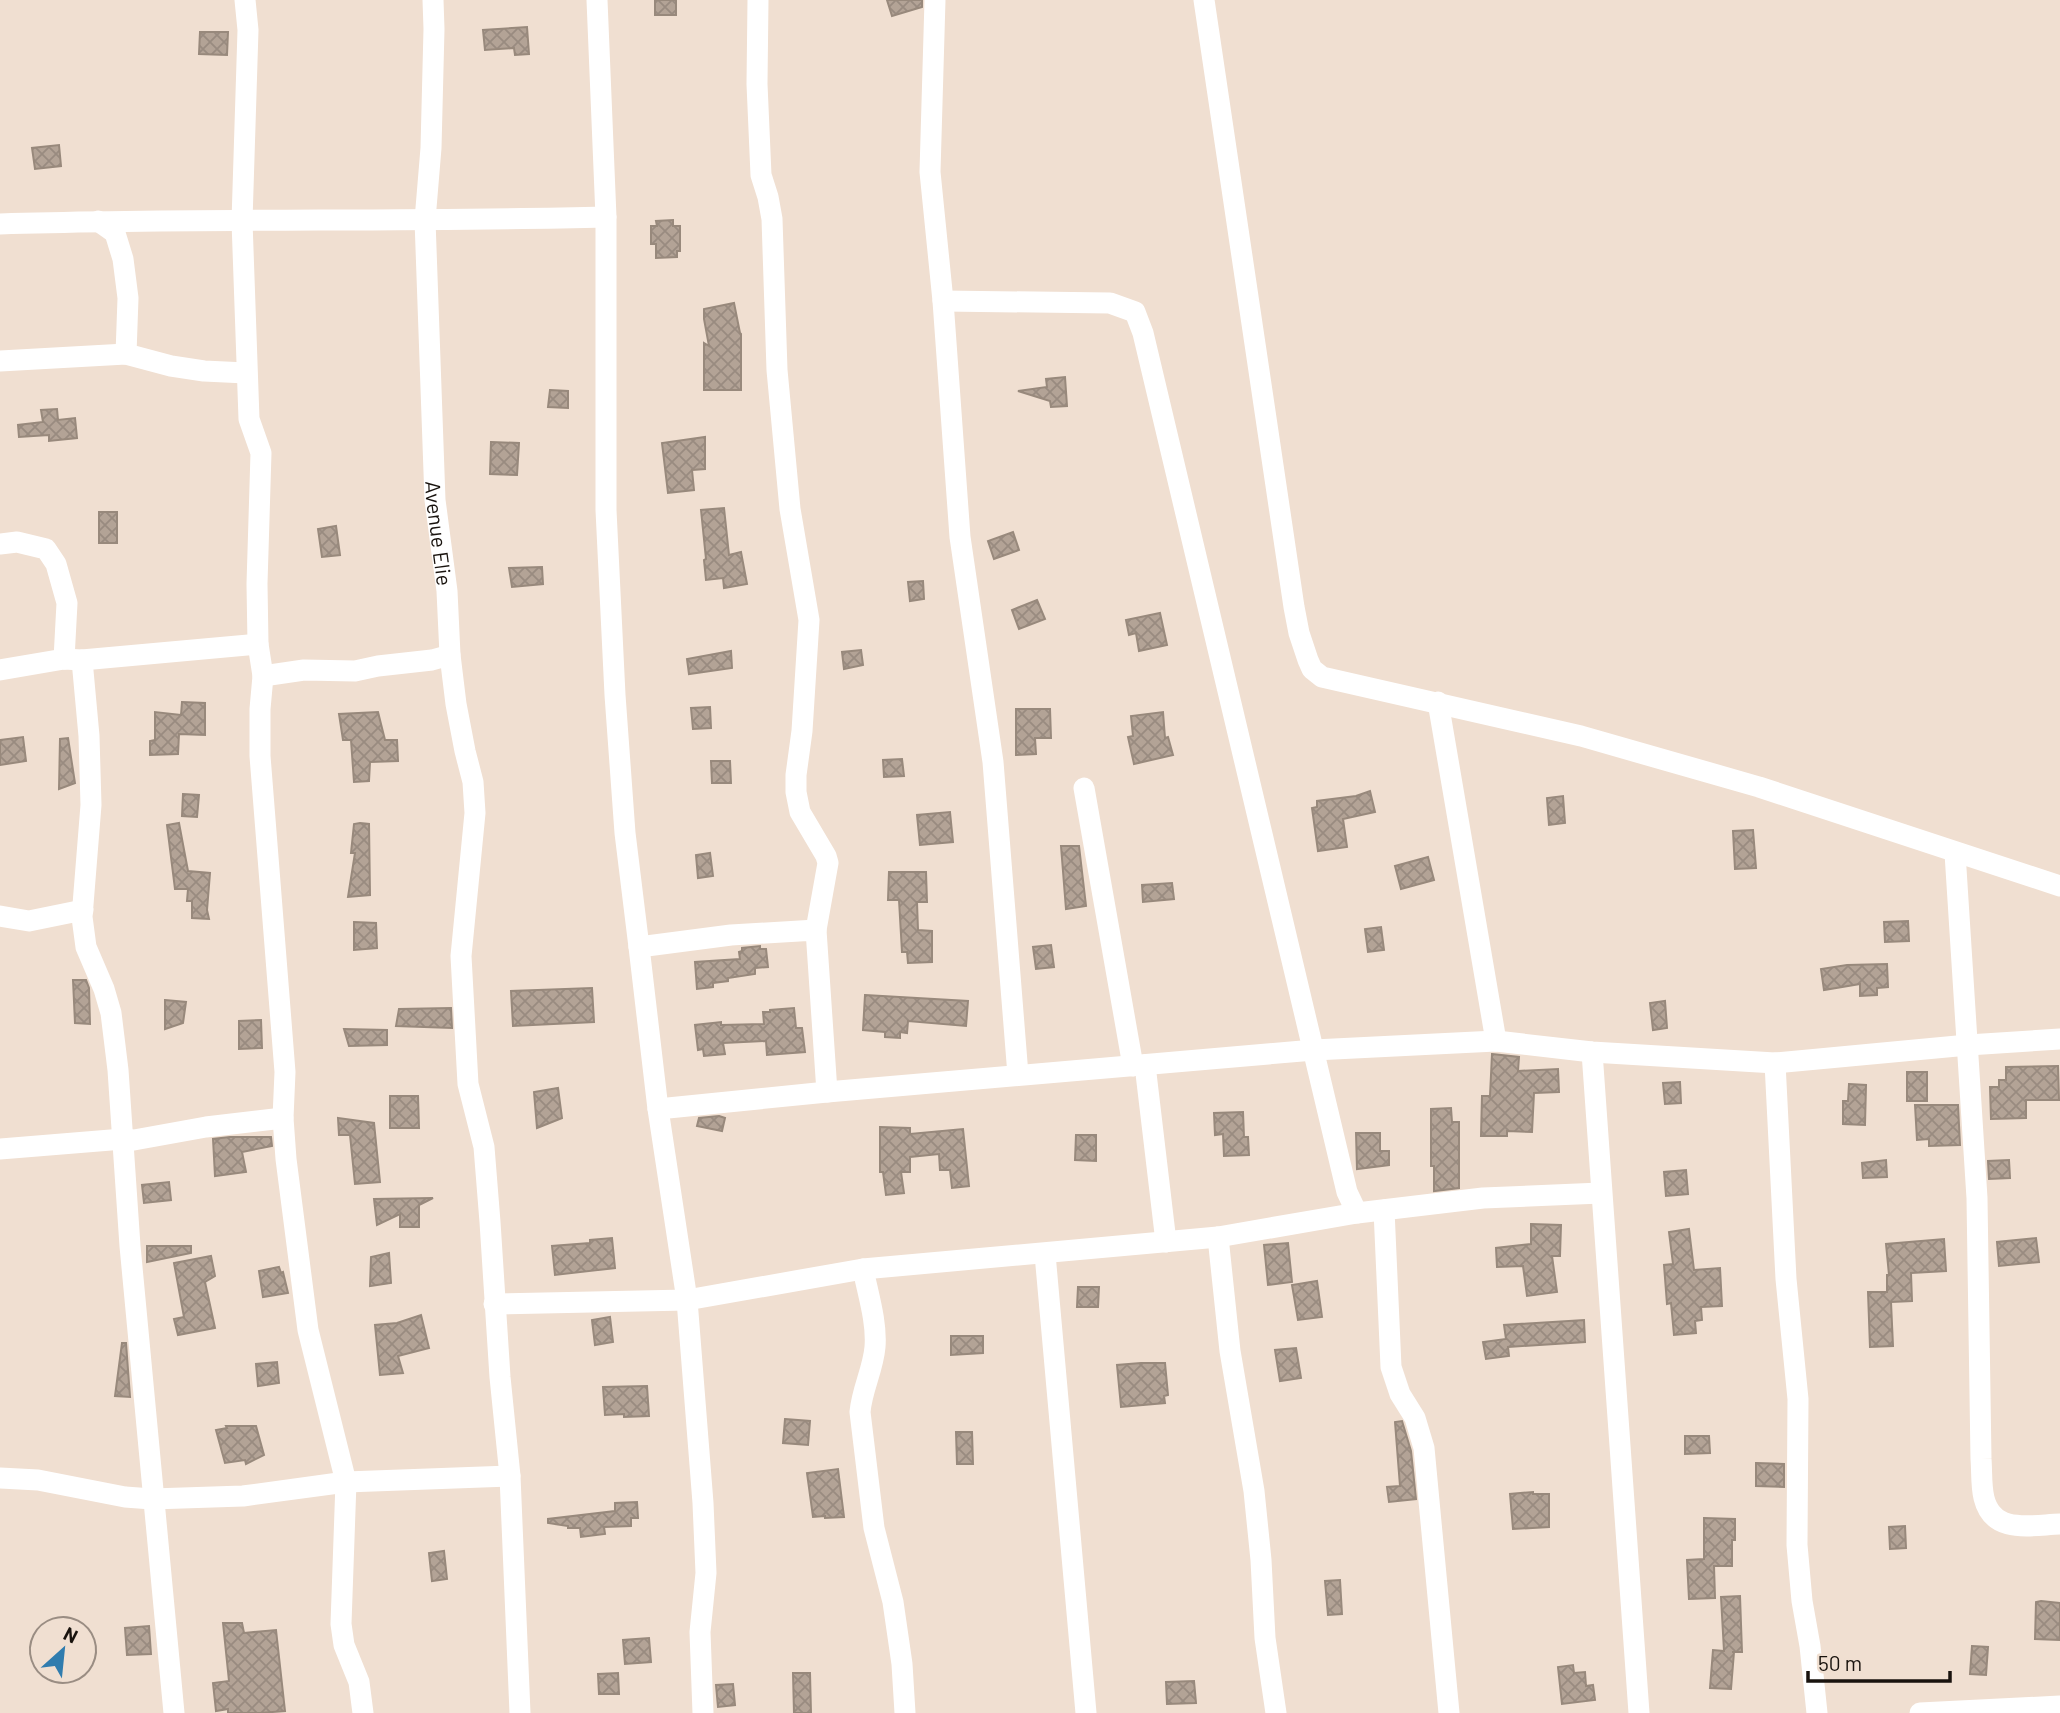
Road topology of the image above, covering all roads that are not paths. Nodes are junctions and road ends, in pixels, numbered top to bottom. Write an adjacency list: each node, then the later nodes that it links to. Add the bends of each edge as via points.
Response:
1 (245, 0): 10 (street)
2 (433, 0): 8 (street, Avenue Elie)
3 (597, 0): 7 (street)
4 (758, 0): 28 (street, via 761,175 772,219 777,370 790,509 809,620 796,792 800,812 828,863)
5 (935, 0): 12 (street, via 930,172)
6 (1204, 0): 22 (street, via 1294,607 1308,660 1322,677)
7 (606, 217): 8 (street); 29 (street, via 606,523 614,695)
8 (425, 220): 10 (street); 18 (street, Avenue Elie, via 435,500)
9 (98, 221): 10 (street); 11 (street); 13 (street, via 115,233 123,259)
10 (242, 221): 15 (street)
11 (0, 224)
12 (943, 301): 33 (street, via 1110,303 1135,312); 37 (street, via 960,537 993,762)
13 (127, 354): 14 (street); 15 (street, via 171,366)
14 (0, 361)
15 (246, 373): 17 (street, via 248,419 261,453)
16 (0, 544): 19 (street, via 17,542 46,549 56,564 67,603)
17 (258, 644): 19 (street); 21 (street)
18 (450, 655): 21 (street, via 355,671 304,670); 51 (street, Avenue Elie, via 473,782 475,813 461,956 468,1084 484,1147)
19 (73, 660): 20 (street); 26 (street, via 89,736 91,805)
20 (0, 670)
21 (263, 676): 40 (street, via 260,757 285,1072)
22 (1438, 702): 24 (street, via 1581,736 1759,788); 31 (street)
23 (1084, 788): 36 (street)
24 (1955, 853): 25 (street); 32 (street)
25 (2060, 886)
26 (83, 911): 27 (street, via 29,921); 41 (street, via 86,947 111,1013)
27 (0, 916)
28 (816, 930): 29 (street, via 731,934); 38 (street)
29 (639, 947): 39 (street)
30 (2060, 1040): 32 (street)
31 (1496, 1041): 33 (street); 34 (street)
32 (1968, 1045): 35 (street); 56 (street, via 1977,1198 1984,1498 1991,1516 2005,1525)
33 (1314, 1051): 36 (street); 45 (street)
34 (1592, 1052): 35 (street); 43 (street)
35 (1776, 1063): 67 (street, via 1786,1279 1798,1399 1797,1545)
36 (1139, 1065): 37 (street); 47 (street)
37 (1018, 1075): 38 (street)
38 (827, 1092): 39 (street)
39 (658, 1109): 50 (street)
40 (282, 1118): 41 (street); 54 (street, via 308,1331)
41 (123, 1139): 42 (street); 55 (street)
42 (0, 1149)
43 (1601, 1193): 44 (street, via 1483,1198); 66 (street)
44 (1384, 1210): 45 (street); 65 (street, via 1391,1367 1424,1448)
45 (1357, 1213): 46 (street)
46 (1218, 1237): 47 (street); 64 (street, via 1230,1351 1254,1492 1265,1638)
47 (1166, 1242): 48 (street)
48 (1045, 1254): 49 (street); 63 (street)
49 (863, 1269): 50 (street); 62 (street, via 875,1346 860,1412 874,1528 893,1602)
50 (687, 1300): 51 (street); 61 (street, via 706,1573 700,1632)
51 (494, 1304): 52 (street, Avenue Elie)
52 (510, 1476): 54 (street); 60 (street, Avenue Elie)
53 (0, 1478): 55 (street)
54 (345, 1482): 55 (street, via 243,1496); 59 (street, via 341,1624 359,1682)
55 (152, 1499): 58 (street)
56 (2060, 1524)
57 (2060, 1706): 68 (street)
58 (174, 1713)
59 (363, 1713)
60 (520, 1713)
61 (703, 1713)
62 (905, 1713)
63 (1086, 1713)
64 (1276, 1713)
65 (1449, 1713)
66 (1639, 1713)
67 (1817, 1713)
68 (1920, 1713)

